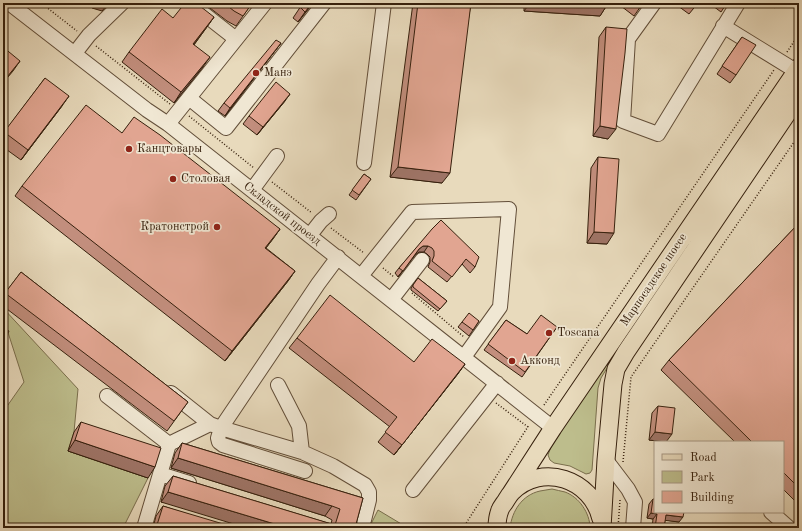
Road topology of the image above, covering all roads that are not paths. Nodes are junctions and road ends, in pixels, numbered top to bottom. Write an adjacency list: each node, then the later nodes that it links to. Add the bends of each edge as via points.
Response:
1 (9, 3): 11 (street, Складской проезд)
2 (122, 3): 11 (street, via 89,35)
3 (190, 3): 10 (street)
4 (265, 3): 10 (street)
5 (324, 3): 14 (street, via 226,128)
6 (384, 3): 17 (street)
7 (654, 3): 9 (street, via 628,39 623,120 658,134)
8 (738, 3): 9 (street)
9 (723, 26): 12 (street)
10 (236, 39): 14 (street)
11 (75, 53): 15 (street, Складской проезд)
12 (798, 69): 31 (main road, Марпосадское шоссе)
13 (799, 96): 34 (main road, Марпосадское шоссе, via 616,369 612,384)
14 (189, 98): 15 (street)
15 (168, 124): 18 (street, Складской проезд)
16 (277, 156): 18 (street)
17 (364, 163)
18 (252, 190): 20 (street, Складской проезд)
19 (329, 214): 20 (street)
20 (310, 235): 21 (street, Складской проезд)
21 (338, 257): 23 (street, Складской проезд); 30 (street)
22 (422, 260): 24 (street)
23 (361, 276): 24 (street, Складской проезд); 25 (street, via 412,212 509,209 500,306)
24 (391, 300): 25 (street, Складской проезд)
25 (464, 357): 26 (street, Складской проезд)
26 (497, 383): 31 (street, Складской проезд); 38 (street)
27 (160, 385): 30 (street)
28 (278, 385): 33 (street, via 299,426)
29 (107, 396): 32 (street)
30 (216, 426): 32 (street); 33 (street); 35 (street, via 219,442 223,445)
31 (554, 428): 39 (main road, Марпосадское шоссе)
32 (168, 444): 36 (street)
33 (302, 452): 42 (street, via 333,466 365,486 369,492 369,500)
34 (606, 460): 46 (main road, Марпосадское шоссе); 47 (street, via 635,502)
35 (305, 471)
36 (160, 474): 37 (street); 43 (street)
37 (204, 488)
38 (413, 490)
39 (511, 493): 40 (main road, Марпосадское шоссе); 46 (main road, via 522,484 541,477 568,480 585,491 594,502 600,514)
40 (500, 510): 44 (main road, Марпосадское шоссе); 45 (main road)
41 (772, 513): 48 (street)
42 (364, 520)
43 (144, 528)
44 (487, 528)
45 (497, 528)
46 (602, 528)
47 (633, 528)
48 (789, 528)

